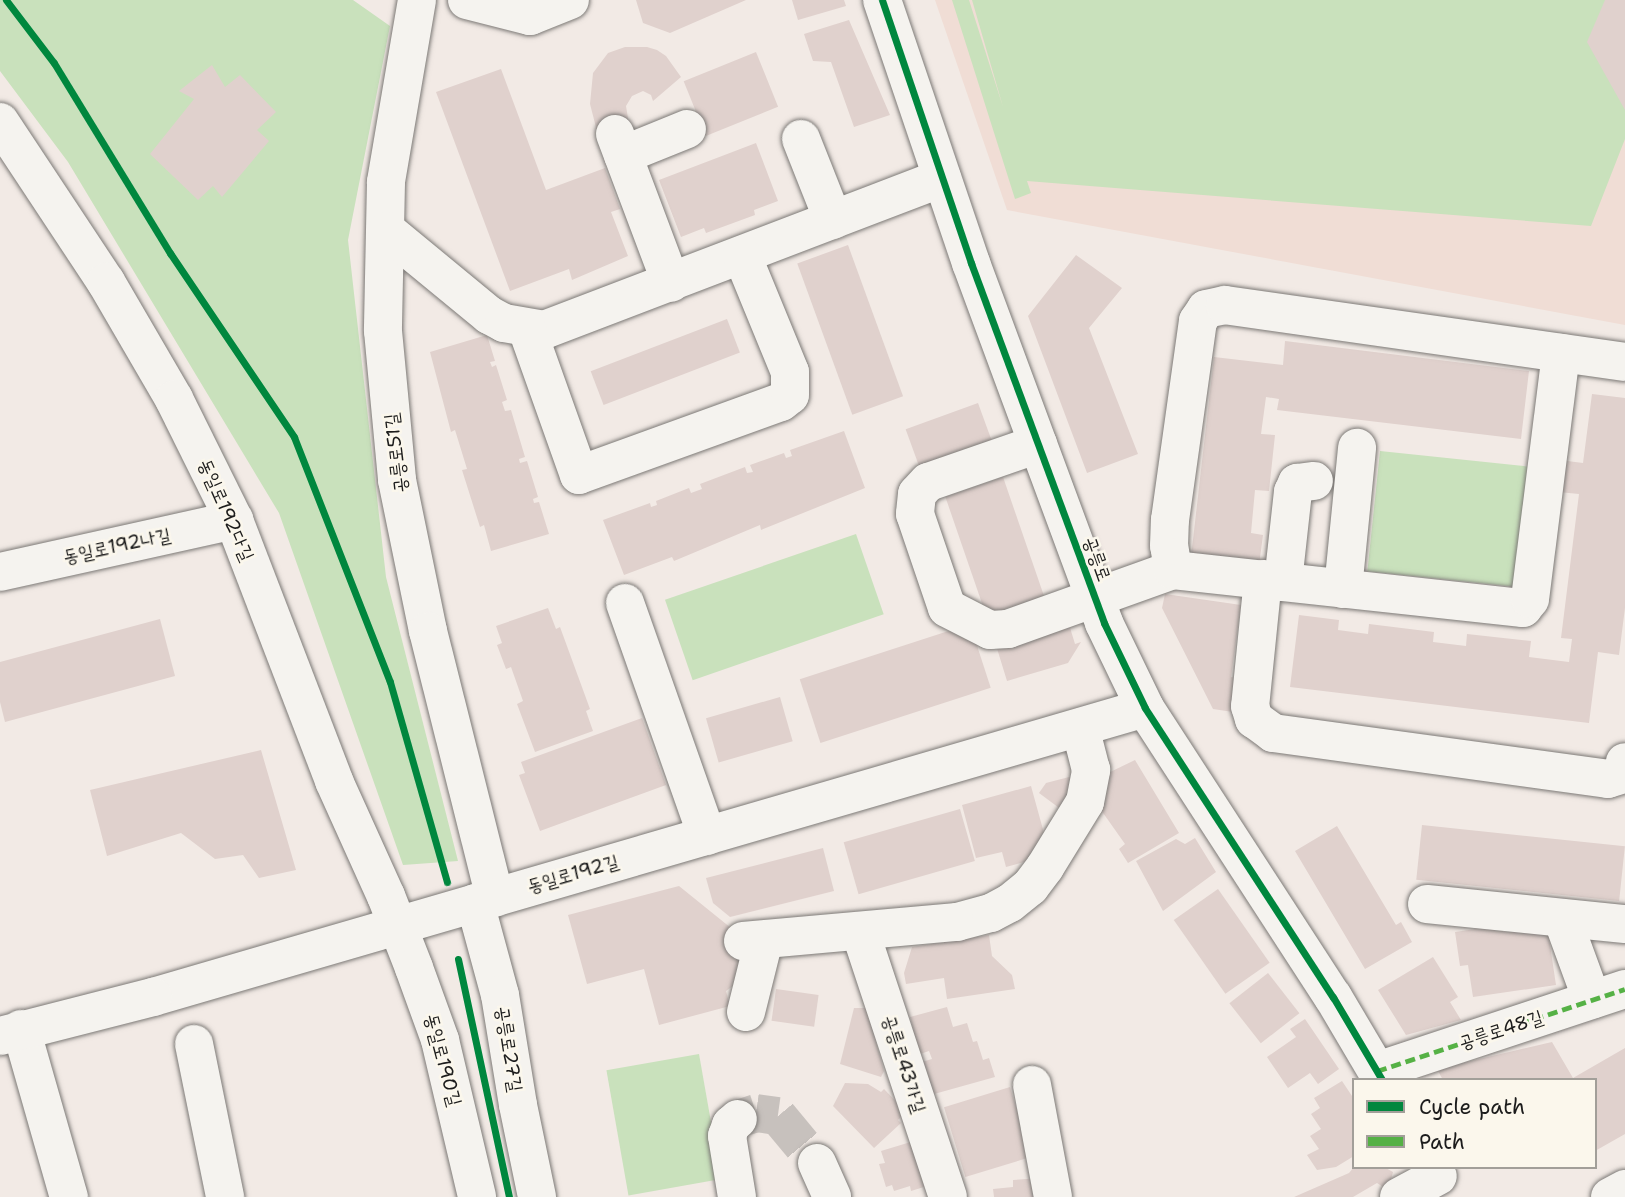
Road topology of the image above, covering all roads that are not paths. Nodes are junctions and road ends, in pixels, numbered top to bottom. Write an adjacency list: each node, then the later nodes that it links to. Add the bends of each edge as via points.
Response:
1 (417, 0): 10 (street, 공릉로51길, via 386,182)
2 (467, 0): 3 (street, via 530,16)
3 (570, 0)
4 (883, 0): 8 (street, 공릉로)
5 (0, 122): 19 (street, 동일로192다길, via 106,282 174,399)
6 (687, 129): 12 (street, via 619,144)
7 (801, 139): 9 (street)
8 (942, 178): 9 (street); 16 (street, 공릉로)
9 (834, 220): 11 (street)
10 (387, 231): 13 (street, via 489,315); 30 (street, 공릉로51길, via 383,331 397,480)
11 (742, 255): 12 (street); 13 (street, via 790,372 790,395 579,475)
12 (671, 283): 13 (street, via 562,325)
13 (527, 329)
14 (1561, 353): 15 (street); 20 (street, via 1225,305 1206,309 1198,321 1170,520); 23 (street, via 1530,599 1524,608)
15 (1625, 362)
16 (1038, 444): 24 (street, 공릉로); 24 (street, 공릉로, via 928,482 917,494 915,514 947,608 1001,631)
17 (1357, 448): 23 (street)
18 (1314, 481): 22 (street, via 1297,483 1293,492)
19 (234, 520): 21 (street, 동일로192나길); 34 (street, 동일로192다길, via 334,781)
20 (1173, 570): 22 (street); 24 (street)
21 (0, 572)
22 (1273, 581): 23 (street); 28 (street, via 1250,706 1254,719 1273,733 1608,779 1623,774)
23 (1343, 589)
24 (1095, 599): 26 (street, 공릉로)
25 (625, 603): 29 (street)
26 (1144, 708): 27 (street, 동일로192길); 40 (street, 공릉로)
27 (1080, 727): 29 (street, 동일로192길); 35 (street, via 1091,770 1085,802 1030,887 1010,903 974,919)
28 (1625, 762)
29 (707, 836): 30 (street, 동일로192길)
30 (485, 900): 34 (street, 동일로192길); 48 (street, 공릉로27길)
31 (1427, 904): 32 (street)
32 (1562, 918): 33 (street); 36 (street)
33 (1625, 923)
34 (398, 925): 38 (street, 동일로192길, via 153,997); 47 (street, 동일로190길, via 440,1040)
35 (860, 931): 37 (street, via 754,941); 50 (street, 공릉로43가길)
36 (1608, 994): 40 (street, 공릉로48길)
37 (746, 1012)
38 (10, 1032): 45 (street)
39 (194, 1044): 46 (street)
40 (1379, 1075)
41 (1032, 1085): 51 (street)
42 (738, 1119): 49 (street, via 727,1136)
43 (1440, 1180): 52 (street)
44 (1625, 1189): 53 (street)
45 (69, 1197)
46 (225, 1197)
47 (477, 1197)
48 (537, 1197)
49 (737, 1197)
50 (948, 1197)
51 (1053, 1197)
52 (1399, 1197)
53 (1610, 1197)

